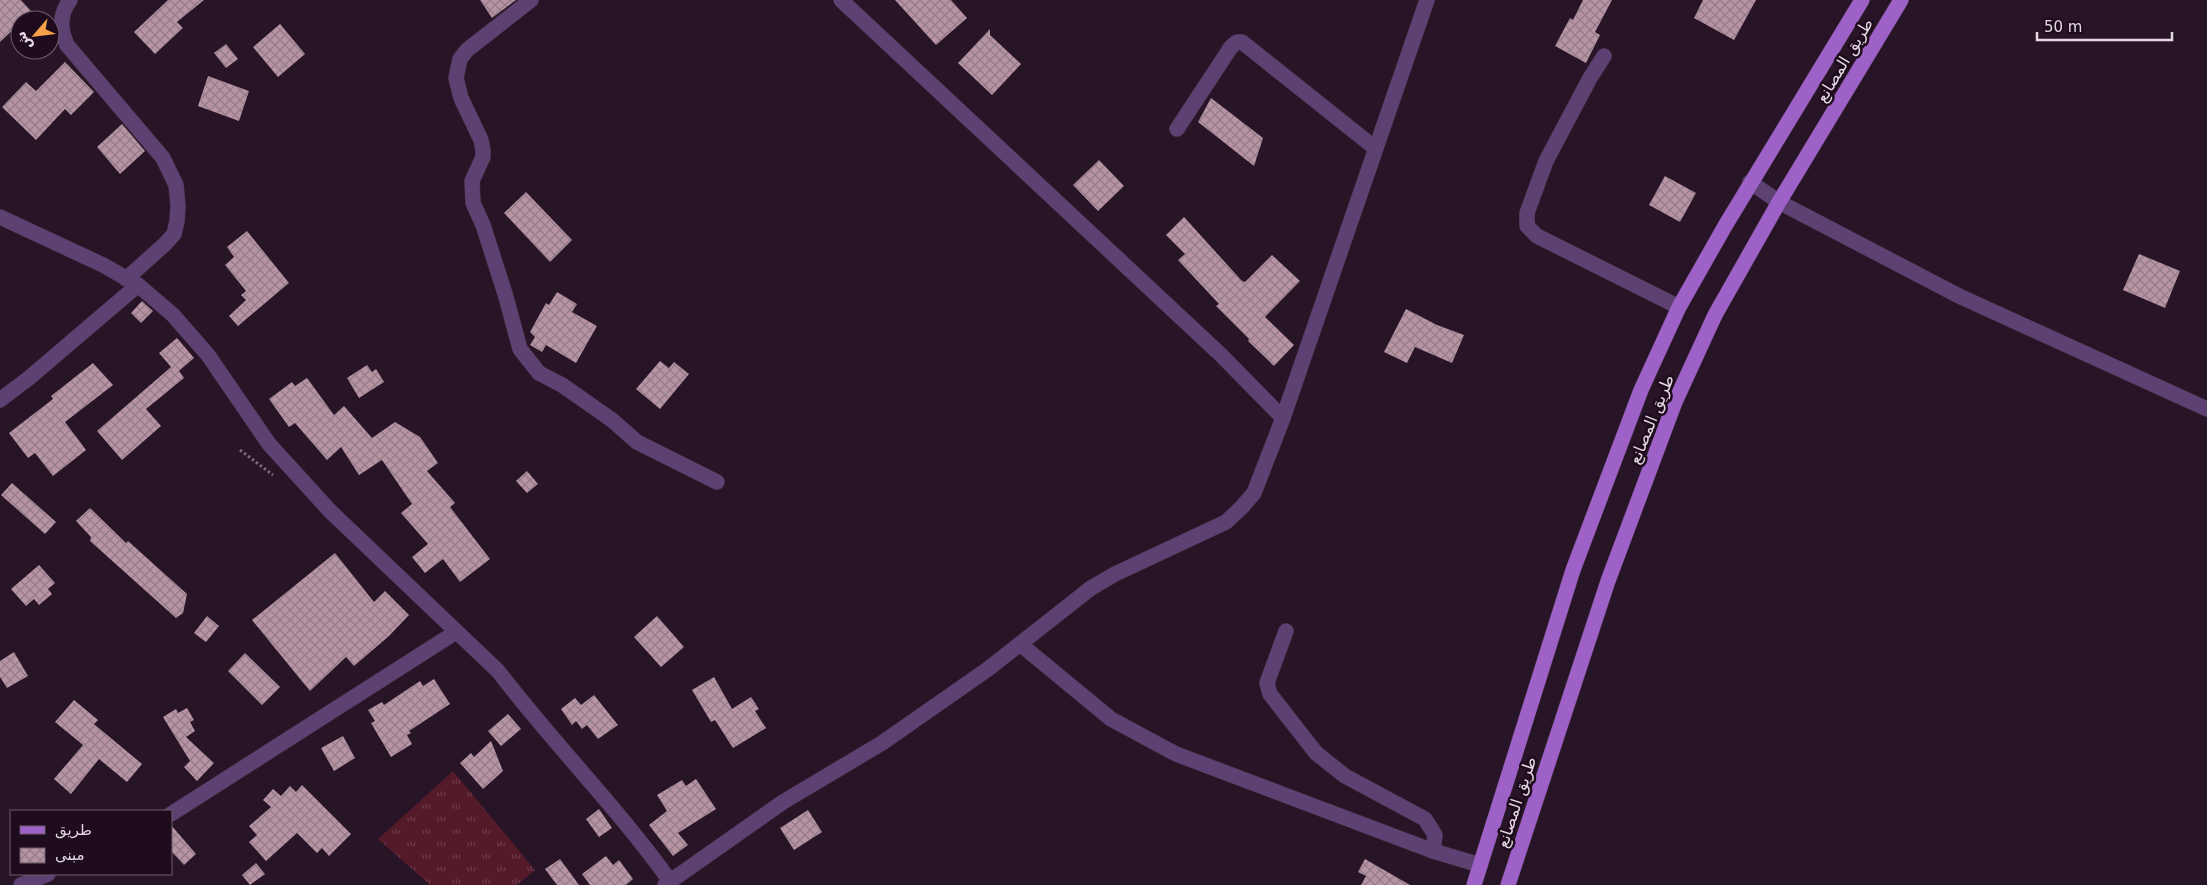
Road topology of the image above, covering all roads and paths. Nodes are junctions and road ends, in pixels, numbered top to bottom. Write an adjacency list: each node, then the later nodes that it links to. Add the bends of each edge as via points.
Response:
1 (531, 0): 18 (street, via 467,50 460,59 456,78 483,151 472,181 473,203 483,225 520,349 539,373 612,420 637,442)
2 (841, 0): 17 (street, via 1214,348)
3 (1427, 0): 9 (street)
4 (1862, 0): 10 (main road, طريق المصانع)
5 (1901, 0): 11 (main road, طريق المصانع)
6 (67, 1): 13 (street, via 61,33 67,45 163,158 176,185 178,206 174,234)
7 (1604, 56): 14 (street, via 1546,162 1526,213 1527,226 1536,236)
8 (1177, 129): 9 (street, via 1231,47 1242,42)
9 (1375, 148): 17 (street)
10 (1750, 182): 11 (street); 14 (main road, طريق المصانع)
11 (1779, 202): 16 (street, via 1959,296); 29 (main road, طريق المصانع, via 1715,314 1675,402 1608,581)
12 (0, 217): 13 (street)
13 (132, 282): 15 (street, via 29,378); 20 (street, via 173,315 208,355 270,444 324,504)
14 (1679, 307): 24 (main road, طريق المصانع, via 1641,390 1574,570)
15 (0, 400)
16 (2207, 409)
17 (1283, 418): 21 (street, via 1254,493 1226,522 1091,588)
18 (717, 482)
19 (1286, 631): 23 (street, via 1267,683 1270,694 1316,753 1345,776 1425,819 1435,835)
20 (456, 632): 22 (street); 26 (street, via 498,671 637,835)
21 (1020, 644): 23 (street, via 1111,719 1176,754); 26 (street, via 882,743 783,802)
22 (172, 813)
23 (1434, 851): 24 (street)
24 (1480, 865): 28 (main road, طريق المصانع)
25 (46, 875): 27 (street)
26 (667, 883)
27 (21, 885)
28 (1474, 885)
29 (1508, 885)

